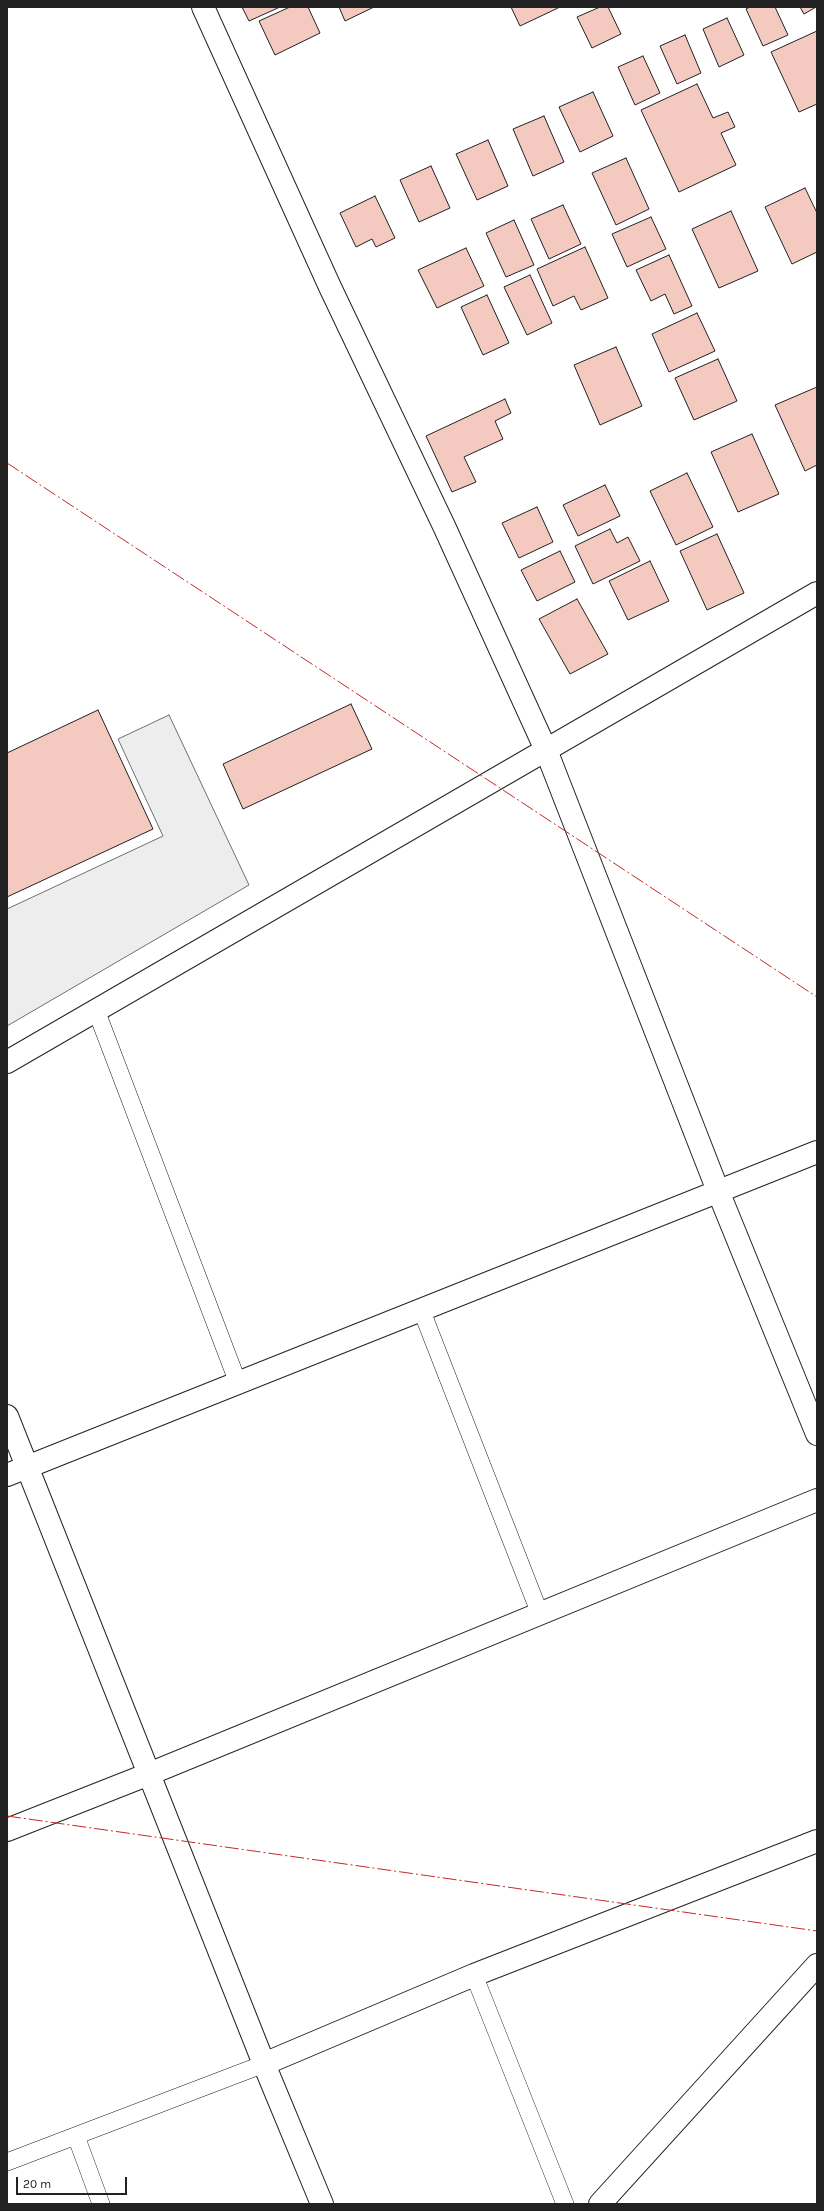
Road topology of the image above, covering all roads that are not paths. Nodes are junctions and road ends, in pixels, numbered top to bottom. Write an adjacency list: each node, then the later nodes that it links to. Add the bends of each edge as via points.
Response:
1 (202, 7): 3 (street)
2 (817, 593): 3 (street)
3 (546, 750): 4 (street); 7 (street)
4 (96, 1010): 5 (street); 9 (lane)
5 (7, 1062)
6 (817, 1152): 7 (street)
7 (718, 1191): 8 (street); 11 (street)
8 (421, 1309): 9 (street); 15 (lane)
9 (238, 1383): 12 (street)
10 (7, 1416): 12 (street)
11 (817, 1434)
12 (27, 1467): 13 (street); 16 (street)
13 (7, 1475)
14 (817, 1500): 15 (street)
15 (540, 1614): 16 (street)
16 (149, 1774): 17 (street); 21 (street)
17 (7, 1830)
18 (817, 1841): 20 (street)
19 (817, 1965): 27 (street)
20 (474, 1975): 21 (street); 26 (lane)
21 (264, 2064): 22 (lane); 25 (street)
22 (76, 2136): 23 (lane); 24 (lane)
23 (7, 2162)
24 (101, 2204)
25 (322, 2204)
26 (565, 2204)
27 (600, 2204)

